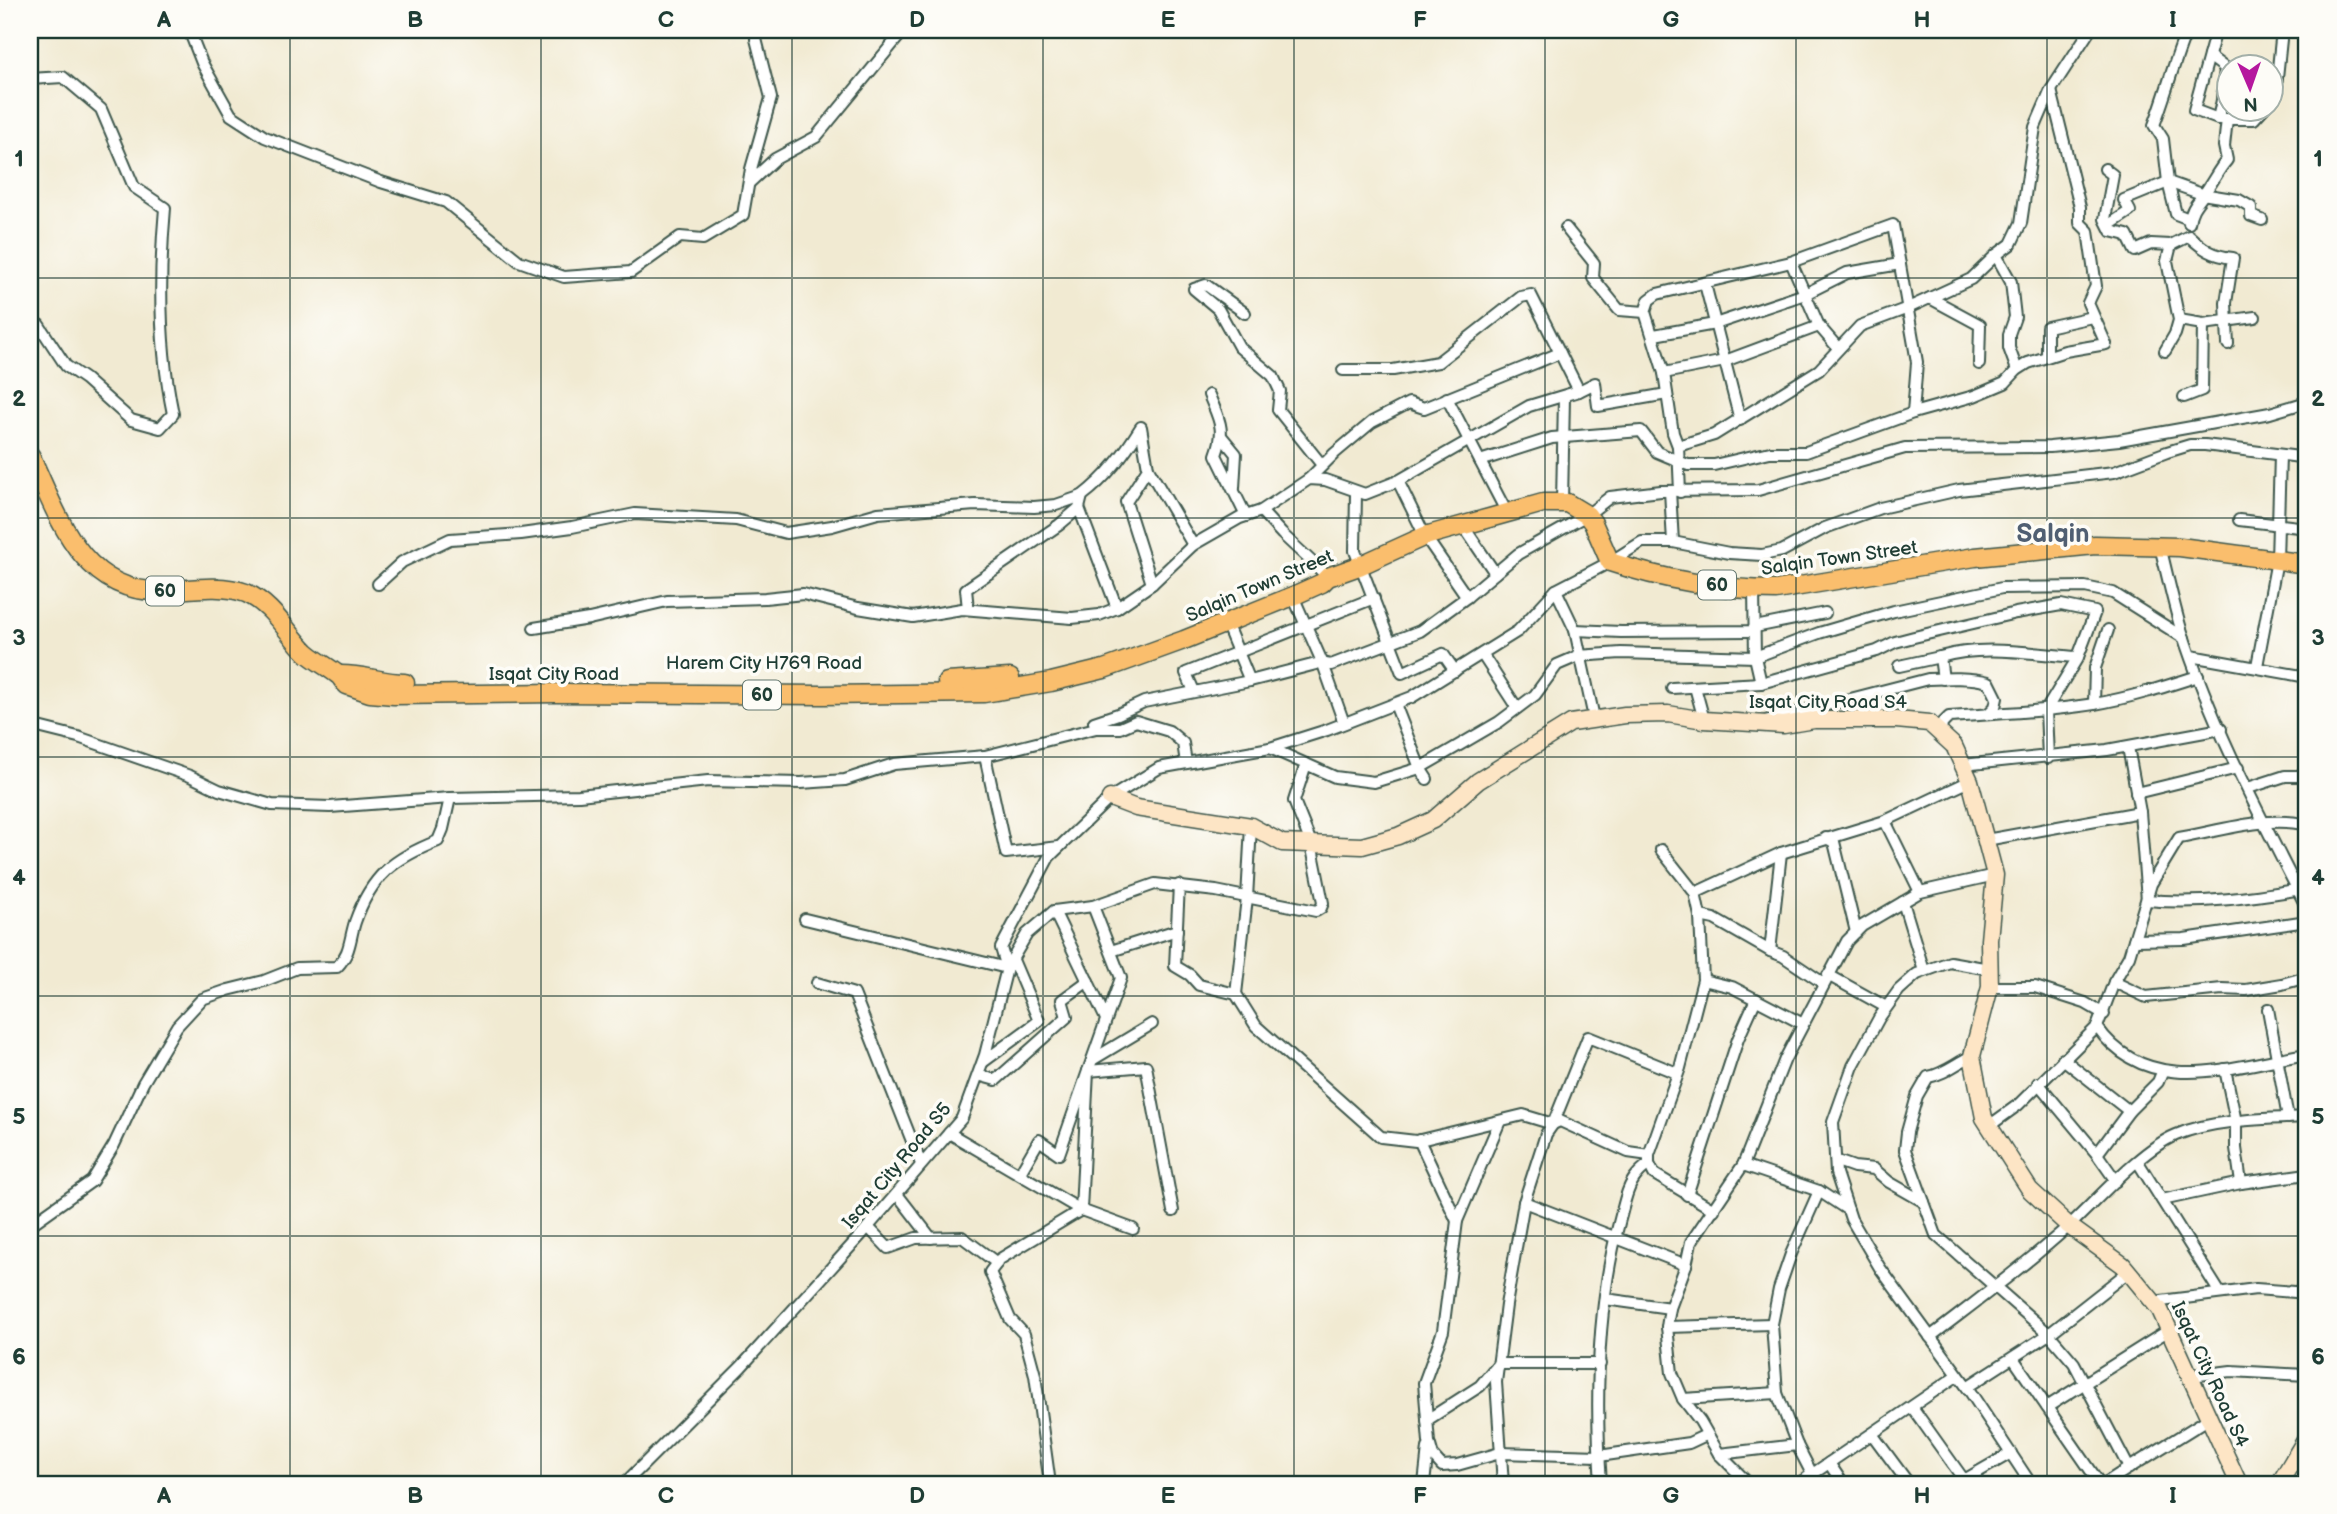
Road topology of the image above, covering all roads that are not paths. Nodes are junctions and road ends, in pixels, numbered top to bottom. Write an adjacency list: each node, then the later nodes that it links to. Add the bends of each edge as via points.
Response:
1 (189, 30): 16 (street, via 231,116 265,137 446,202 519,261 564,277 631,272 680,237 703,239 743,215)
2 (758, 30): 16 (street, via 756,39 771,98)
3 (904, 30): 16 (street, via 816,137 775,159)
4 (2090, 30): 12 (street)
5 (2186, 30): 17 (street, via 2154,125 2163,139)
6 (2216, 30): 9 (street)
7 (2282, 30): 8 (street)
8 (2280, 52)
9 (2209, 56): 10 (street); 13 (street, via 2194,110)
10 (2214, 60)
11 (30, 79): 37 (street, via 63,77 101,109 135,187 165,208 160,264 173,414 159,428 131,420 66,366 39,325)
12 (2051, 90): 25 (street, via 2035,127 2021,223 2011,244); 34 (street, via 2080,223 2088,231 2096,286 2088,303)
13 (2214, 116)
14 (2222, 122): 18 (street, via 2227,160)
15 (2105, 169): 21 (street, via 2113,175 2105,219)
16 (750, 182)
17 (2168, 182): 18 (street); 19 (street, via 2176,214); 21 (street, via 2124,200 2130,211)
18 (2202, 194): 19 (street); 20 (street, via 2239,200 2251,207 2251,216)
19 (2189, 219): 23 (street)
20 (2262, 220)
21 (2109, 225): 24 (street, via 2111,231 2127,235 2135,251 2151,244)
22 (1566, 228): 33 (street, via 1594,263 1593,278 1619,310)
23 (2189, 236): 24 (street); 38 (street, via 2204,250 2233,258)
24 (2171, 245): 36 (street, via 2167,261)
25 (1996, 255): 30 (street, via 1971,279); 50 (street, via 2011,282 2015,317 2009,348)
26 (1791, 262): 27 (street, via 1893,225); 28 (street); 29 (street)
27 (1900, 264): 29 (street, via 1847,273); 31 (street)
28 (1705, 284): 33 (street, via 1657,294 1649,300); 39 (street)
29 (1805, 294): 39 (street); 41 (street)
30 (1930, 298): 31 (street); 49 (street, via 1980,325)
31 (1908, 308): 44 (street, via 1860,326); 60 (street, via 1917,362)
32 (1245, 313): 71 (street, via 1206,285 1194,289 1218,309 1239,347 1273,376 1280,391 1278,410)
33 (1646, 313): 42 (street)
34 (2092, 317): 47 (street, via 2047,327); 47 (street, via 2106,344)
35 (2255, 317): 38 (street)
36 (2179, 320): 40 (street); 45 (street)
37 (30, 321)
38 (2227, 322): 40 (street); 43 (street)
39 (1715, 324): 42 (street); 48 (street)
40 (2203, 324): 57 (street, via 2202,390)
41 (1819, 326): 44 (street); 48 (street)
42 (1654, 335): 52 (street)
43 (2228, 344)
44 (1838, 348): 61 (street, via 1819,370)
45 (2165, 351)
46 (1560, 353): 51 (street, via 1531,295 1521,297 1438,362 1393,370); 53 (street); 58 (street)
47 (2047, 356): 50 (street)
48 (1724, 361): 52 (street); 61 (street)
49 (1979, 364)
50 (2017, 369): 60 (street, via 2005,383)
51 (1343, 370)
52 (1664, 373): 54 (street)
53 (1579, 391): 54 (street, via 1595,383 1598,406); 56 (street)
54 (1667, 394): 65 (street)
55 (1209, 395): 63 (street)
56 (1564, 397): 62 (street); 64 (street, via 1529,406)
57 (2185, 397)
58 (1447, 398): 64 (street); 71 (street, via 1424,408 1409,403 1372,422)
59 (2307, 402): 76 (street, via 2119,440 2050,447 1905,448 1758,490)
60 (1913, 413): 69 (street, via 1806,452 1770,452 1714,465 1688,465)
61 (1740, 420): 65 (street, via 1714,435)
62 (1564, 436): 69 (street, via 1641,431 1657,452); 70 (street); 79 (street)
63 (1222, 437): 75 (street, via 1236,454); 75 (street, via 1216,455)
64 (1470, 439): 70 (street); 74 (street)
65 (1678, 446): 69 (street)
66 (30, 455): 117 (main road, Harem City H769 Road / 60, via 70,541 89,564 142,590 224,589 247,594 266,606 307,653 340,675 398,683 915,684 1020,678 1099,664)
67 (2280, 455): 68 (street, Isqat City Road S5); 86 (street); 90 (street, Isqat City Road S5, via 2190,445 2114,472 1959,490 1880,508 1825,528 1782,551 1762,555)
68 (2307, 458)
69 (1679, 460): 76 (street)
70 (1480, 461): 82 (street)
71 (1322, 465): 73 (street)
72 (1148, 468): 78 (street, via 1141,427 1121,458); 91 (street); 100 (street, via 1126,502)
73 (1309, 479): 77 (street); 81 (street)
74 (1398, 481): 77 (street); 89 (street)
75 (1234, 491): 84 (street)
76 (1675, 492): 83 (street, via 1609,497); 90 (street)
77 (1356, 493): 96 (street)
78 (1082, 496): 80 (street); 99 (street, via 1034,508 975,505 878,513 786,533 736,520 635,514 559,529 450,539 402,562)
79 (1563, 503): 82 (main road, Salqin Town Street / 60, via 1543,503); 83 (main road)
80 (1079, 508): 106 (street); 107 (street, via 966,589)
81 (1261, 510): 84 (street); 98 (street)
82 (1507, 513): 87 (main road, Salqin Town Street / 60)
83 (1587, 515): 94 (main road); 97 (street, via 1518,554)
84 (1246, 516): 91 (street)
85 (2239, 520): 86 (street)
86 (2279, 526): 88 (street); 93 (street)
87 (1464, 527): 89 (main road, Salqin Town Street / 60); 97 (street)
88 (2307, 528)
89 (1425, 536): 96 (main road, Salqin Town Street / 60); 104 (street)
90 (1673, 542): 94 (street, Isqat City Road S5, via 1642,542)
91 (1193, 545): 100 (street)
92 (2160, 546): 93 (main road, Salqin Town Street / 60); 102 (main road, Salqin Town Street / 60, via 2095,545 1975,557); 116 (street)
93 (2277, 560): 95 (main road, Salqin Town Street / 60); 129 (street)
94 (1610, 562): 101 (street, Isqat City Road S5); 102 (main road, Salqin Town Street / 60, via 1639,572)
95 (2307, 564)
96 (1359, 566): 98 (main road, Salqin Town Street / 60); 105 (street)
97 (1495, 573): 104 (street)
98 (1328, 577): 103 (main road, Salqin Town Street / 60)
99 (378, 584)
100 (1152, 584): 106 (street)
101 (1556, 590): 113 (street); 121 (street, Isqat City Road S5, via 1518,631)
102 (1754, 590): 111 (street)
103 (1293, 596): 109 (main road, Salqin Town Street / 60); 110 (street)
104 (1467, 597): 118 (street, via 1427,627)
105 (1374, 598): 110 (street); 118 (street)
106 (1117, 608): 107 (street, via 1072,618)
107 (968, 610): 112 (street, via 913,617 803,594 667,601)
108 (1825, 613): 111 (street)
109 (1226, 623): 117 (main road, Salqin Town Street / 60); 119 (street)
110 (1306, 626): 119 (street); 127 (street)
111 (1755, 627): 115 (street, via 1752,631); 124 (street)
112 (534, 628)
113 (1575, 629): 115 (street); 122 (street)
114 (2108, 630): 140 (street, via 2095,668)
115 (1621, 632): 120 (street)
116 (2184, 638): 123 (street); 124 (street, via 2113,593 2002,588 1894,611)
117 (1184, 640)
118 (1391, 643): 127 (street); 130 (street, via 1402,673 1443,654)
119 (1239, 653): 134 (street); 138 (street, via 1186,673)
120 (1621, 653): 122 (street); 124 (street)
121 (1482, 654): 130 (street, Isqat City Road S5); 141 (street)
122 (1580, 655): 141 (street, via 1557,665 1535,695); 144 (street)
123 (2190, 656): 129 (street); 131 (street)
124 (1755, 657): 135 (street)
125 (1940, 657): 126 (street, via 1985,650); 128 (street); 133 (street)
126 (2078, 657): 135 (street, via 2095,612 2061,605 1895,642); 142 (street)
127 (1323, 664): 134 (street); 147 (street)
128 (1899, 666)
129 (2257, 666): 132 (street)
130 (1455, 671): 139 (street, Isqat City Road S5)
131 (2198, 676): 140 (street); 150 (street)
132 (2307, 677)
133 (1943, 678): 143 (street, via 1989,682 1997,698); 146 (street)
134 (1250, 681): 138 (street)
135 (1761, 683): 136 (street)
136 (1695, 687): 137 (street); 145 (street)
137 (1672, 688)
138 (1194, 691): 149 (street, via 1144,702 1094,722)
139 (1395, 704): 147 (street, Isqat City Road S5); 159 (street)
140 (2094, 704): 142 (street)
141 (1517, 708): 159 (street)
142 (2046, 710): 143 (street); 155 (street)
143 (1988, 713): 151 (street, via 1949,717)
144 (1594, 718): 145 (street, Isqat City Road S4, via 1668,714); 175 (street, Isqat City Road S4, via 1571,723 1478,781 1433,820 1398,836 1362,845)
145 (1704, 720): 146 (street, Isqat City Road S4)
146 (1763, 722): 151 (street, Isqat City Road S4, via 1896,720 1929,723)
147 (1344, 723): 153 (street, Isqat City Road S5)
148 (30, 725): 166 (street, via 272,804 330,807)
149 (1096, 728): 154 (street); 156 (street, via 1120,728 1136,721 1168,731 1183,743)
150 (2221, 730): 152 (street); 160 (street)
151 (1941, 732): 158 (street, Isqat City Road S4)
152 (2127, 747): 155 (street); 165 (street)
153 (1270, 748): 156 (street, Isqat City Road S5); 157 (street)
154 (985, 756): 166 (street, via 894,764 845,780 708,781 579,795); 176 (street, via 1006,853)
155 (2048, 758): 158 (street)
156 (1186, 763): 167 (street, Isqat City Road S5, via 1159,768)
157 (1306, 764): 159 (street, via 1335,777 1374,782); 175 (street, via 1294,801)
158 (1963, 765): 163 (street, Isqat City Road S4)
159 (1420, 768): 162 (street)
160 (2238, 768): 164 (street); 165 (street)
161 (2307, 776): 164 (street, via 2285,776)
162 (1427, 779)
163 (1970, 781): 169 (street); 174 (street, Isqat City Road S4)
164 (2248, 788): 170 (street)
165 (2136, 793): 168 (street)
166 (450, 798): 261 (street, via 438,841 412,851 383,871 355,922 347,956 337,967 297,968 202,999 177,1026 92,1181 33,1223)
167 (1110, 798): 172 (street, Isqat City Road S4, via 1136,808); 176 (street, Isqat City Road S5)
168 (2140, 813): 174 (street); 185 (street)
169 (1885, 821): 173 (street); 182 (street)
170 (2263, 822): 171 (street, via 2287,820); 181 (street); 185 (street, via 2179,838 2151,884)
171 (2307, 825)
172 (1251, 826): 175 (street, Isqat City Road S4, via 1282,843); 184 (street)
173 (1826, 838): 178 (street); 194 (street, via 1834,842)
174 (1986, 840): 179 (street, Isqat City Road S4)
175 (1311, 844): 184 (street, via 1321,908 1297,909)
176 (1059, 848): 198 (street, Isqat City Road S5, via 1049,857 1001,948)
177 (1661, 850): 183 (street)
178 (1781, 853): 183 (street); 197 (street)
179 (1995, 875): 182 (street); 199 (street, Isqat City Road S4)
180 (1179, 885): 184 (street); 187 (street, via 1156,884); 193 (street)
181 (2302, 889): 185 (street, via 2177,903); 188 (street)
182 (1920, 892): 186 (street)
183 (1695, 893): 190 (street)
184 (1247, 898): 208 (street)
185 (2147, 900): 195 (street)
186 (1903, 902): 194 (street); 200 (street)
187 (1093, 906): 189 (street); 196 (street)
188 (2307, 908)
189 (1054, 911): 198 (street, via 1027,934); 204 (street)
190 (1700, 916): 197 (street, via 1714,919); 203 (street)
191 (805, 919): 198 (street)
192 (2307, 921): 195 (street, via 2183,939)
193 (1177, 930): 196 (street); 208 (street, via 1175,966 1199,985)
194 (1856, 932): 202 (street)
195 (2134, 940): 205 (street)
196 (1111, 951): 213 (street, via 1121,978)
197 (1770, 951): 202 (street)
198 (1010, 964): 221 (street, Isqat City Road S5); 221 (street, via 1039,1021)
199 (1989, 969): 200 (street, via 1950,962); 207 (street, Isqat City Road S4)
200 (1924, 971): 210 (street)
201 (2307, 977): 205 (street, via 2246,990 2146,997)
202 (1825, 979): 210 (street); 215 (street)
203 (1703, 980): 209 (street); 225 (street)
204 (1088, 981): 213 (street); 226 (street, via 1062,1000 1067,1017 996,1080)
205 (2114, 982): 212 (street)
206 (817, 983): 241 (street, via 855,995)
207 (1990, 987): 212 (street, via 2035,987); 218 (street, Isqat City Road S4)
208 (1236, 993): 236 (street, via 1256,1026 1381,1137)
209 (1756, 999): 215 (street); 249 (street, via 1738,1039)
210 (1886, 1007): 239 (street, via 1853,1066 1833,1122)
211 (2268, 1009): 219 (street)
212 (2104, 1014): 216 (street)
213 (1106, 1019): 222 (street)
214 (1152, 1024): 222 (street)
215 (1803, 1024): 242 (street)
216 (2097, 1027): 220 (street); 224 (street, via 2141,1065)
217 (2307, 1054): 219 (street)
218 (1972, 1056): 234 (street, Isqat City Road S4); 252 (street, via 1942,1075 1928,1077 1917,1096 1905,1150)
219 (2278, 1058): 223 (street); 230 (street)
220 (2063, 1059): 227 (street); 228 (street)
221 (983, 1062): 226 (street, Isqat City Road S5)
222 (1090, 1065): 243 (street, via 1059,1154 1039,1140); 253 (street); 256 (street, via 1146,1066)
223 (2225, 1069): 224 (street); 232 (street)
224 (2162, 1072): 228 (street)
225 (1677, 1073): 233 (street, via 1588,1037); 238 (street)
226 (978, 1075): 235 (street, Isqat City Road S5, via 962,1118)
227 (2038, 1083): 234 (street); 237 (street)
228 (2129, 1111): 237 (street)
229 (2307, 1117): 230 (street)
230 (2287, 1118): 232 (street)
231 (1500, 1121): 233 (street, via 1523,1115); 236 (street); 257 (street)
232 (2236, 1122): 240 (street, via 2179,1134); 246 (street)
233 (1553, 1124): 238 (street, via 1560,1121); 251 (street)
234 (1989, 1126): 258 (street, Isqat City Road S4, via 2031,1190)
235 (948, 1133): 241 (street, Isqat City Road S5); 243 (street)
236 (1419, 1140): 257 (street)
237 (2097, 1154): 245 (street)
238 (1649, 1160): 249 (street, via 1654,1174); 262 (street, via 1626,1197)
239 (1837, 1161): 252 (street, via 1874,1168); 255 (street)
240 (2137, 1163): 245 (street); 250 (street)
241 (921, 1164): 248 (street, Isqat City Road S5)
242 (1743, 1165): 247 (street); 254 (street)
243 (1020, 1173): 253 (street)
244 (2307, 1174): 246 (street)
245 (2116, 1181): 258 (street)
246 (2241, 1183): 250 (street)
247 (1819, 1191): 255 (street); 273 (street, via 1791,1254)
248 (897, 1194): 259 (street, Isqat City Road S5); 263 (street)
249 (1687, 1195): 254 (street)
250 (2162, 1200): 268 (street)
251 (1524, 1202): 262 (street); 279 (street)
252 (1924, 1202): 267 (street, via 1936,1235)
253 (1081, 1210): 260 (street); 264 (street)
254 (1714, 1210): 265 (street, via 1691,1242)
255 (1848, 1210): 277 (street, via 1880,1268)
256 (1173, 1211)
257 (1457, 1221): 291 (street, via 1443,1331 1424,1383)
258 (2069, 1226): 266 (street, Isqat City Road S4); 267 (street)
259 (868, 1227): 263 (street, via 888,1248); 305 (street, Isqat City Road S5, via 741,1367)
260 (1133, 1228)
261 (30, 1231)
262 (1616, 1236): 265 (street); 270 (street)
263 (931, 1238): 264 (street, via 962,1237)
264 (997, 1263): 306 (street, via 990,1272 1010,1319 1024,1334 1035,1375)
265 (1686, 1265): 272 (street)
266 (2129, 1272): 271 (street, Isqat City Road S4); 276 (street)
267 (1995, 1287): 276 (street); 277 (street)
268 (2220, 1293): 269 (street, via 2256,1289); 271 (street)
269 (2307, 1293)
270 (1605, 1299): 272 (street); 280 (street)
271 (2153, 1302): 275 (street, Isqat City Road S4)
272 (1670, 1308): 274 (street)
273 (1772, 1324): 274 (street); 286 (street)
274 (1667, 1326): 287 (street, via 1672,1373)
275 (2169, 1330): 283 (street, Isqat City Road S4); 284 (street)
276 (2049, 1334): 278 (street); 284 (street)
277 (1930, 1337): 281 (street)
278 (2013, 1358): 285 (street); 289 (street)
279 (1498, 1364): 280 (street); 291 (street, via 1480,1386); 297 (street)
280 (1600, 1364): 300 (street)
281 (1958, 1375): 285 (street); 288 (street)
282 (2307, 1375): 283 (street, via 2231,1371)
283 (2191, 1376): 290 (street, Isqat City Road S4)
284 (2084, 1382): 289 (street); 302 (street)
285 (1967, 1387): 298 (street)
286 (1777, 1393): 287 (street); 296 (street)
287 (1683, 1399): 292 (street)
288 (1912, 1406): 293 (street); 304 (street)
289 (2047, 1407): 315 (street)
290 (2208, 1419): 302 (street); 316 (street, Isqat City Road S4)
291 (1427, 1420): 295 (street)
292 (1706, 1434): 299 (street); 300 (street, via 1689,1443)
293 (1872, 1434): 301 (street); 313 (street)
294 (2307, 1437): 317 (street)
295 (1429, 1442): 297 (street, via 1442,1466); 307 (street)
296 (1797, 1445): 299 (street); 303 (street)
297 (1500, 1453): 300 (street); 308 (street)
298 (2011, 1453): 304 (street); 314 (street)
299 (1719, 1454): 310 (street)
300 (1599, 1455): 309 (street)
301 (1829, 1463): 303 (street); 312 (street)
302 (2129, 1468): 315 (street)
303 (1812, 1474): 311 (street)
304 (1960, 1482)
305 (624, 1484)
306 (1050, 1484)
307 (1424, 1484)
308 (1503, 1484)
309 (1601, 1484)
310 (1749, 1484)
311 (1798, 1484)
312 (1843, 1484)
313 (1909, 1484)
314 (2031, 1484)
315 (2102, 1484)
316 (2239, 1484)
317 (2279, 1484)

